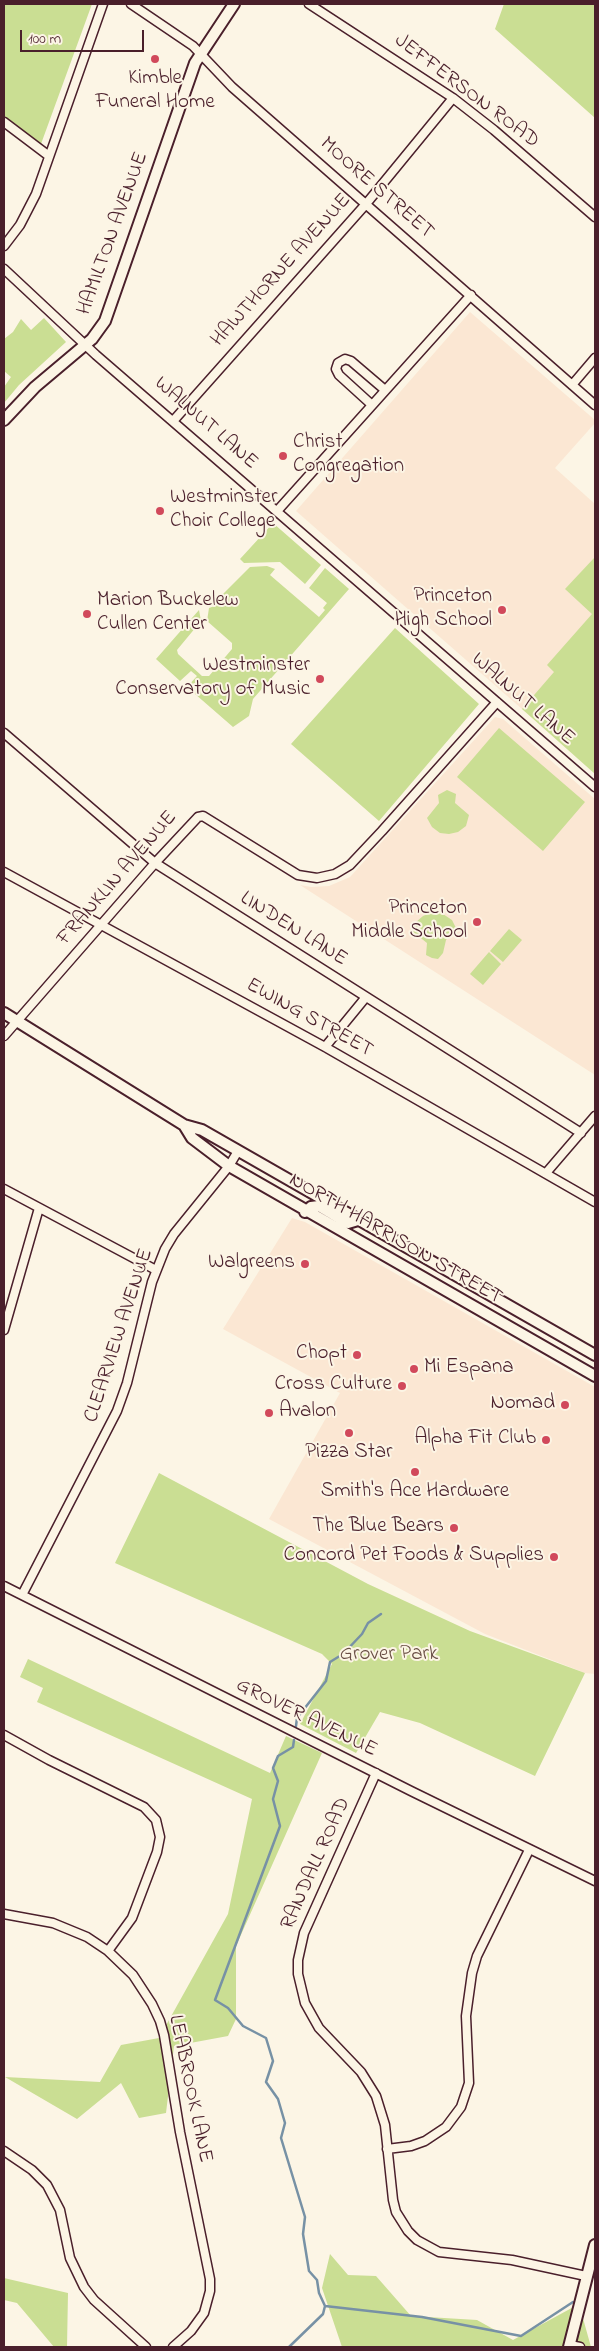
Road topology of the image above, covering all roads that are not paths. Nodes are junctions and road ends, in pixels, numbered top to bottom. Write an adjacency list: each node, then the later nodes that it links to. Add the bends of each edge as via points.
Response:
1 (103, 4): 8 (street)
2 (131, 4): 5 (street, MOORE STREET, via 193,46)
3 (234, 4): 5 (street, HAMILTON AVENUE)
4 (309, 4): 6 (street, JEFFERSON ROAD)
5 (200, 56): 9 (street, MOORE STREET); 14 (street, HAMILTON AVENUE, via 110,310 98,331)
6 (453, 98): 9 (street, HAWTHORNE AVENUE); 10 (street, JEFFERSON ROAD)
7 (4, 122): 8 (street)
8 (49, 156): 11 (street, via 29,210)
9 (366, 204): 13 (street, MOORE STREET); 21 (street, HAWTHORNE AVENUE)
10 (595, 217)
11 (4, 246)
12 (4, 269): 14 (street, WALNUT LANE)
13 (471, 295): 16 (street, MOORE STREET); 17 (street)
14 (85, 344): 20 (street, HAMILTON AVENUE, via 35,387); 21 (street, WALNUT LANE)
15 (595, 358): 16 (street)
16 (572, 385): 19 (street, MOORE STREET)
17 (385, 390): 18 (street); 18 (street, via 351,361 344,359 338,362 336,369 339,375)
18 (372, 405): 22 (street)
19 (595, 405)
20 (4, 420)
21 (174, 420): 22 (street, WALNUT LANE)
22 (278, 510): 23 (street, WALNUT LANE)
23 (497, 702): 25 (street, WALNUT LANE); 26 (street, FRANKLIN AVENUE, via 350,865 335,874 317,878 298,874 203,816 194,820)
24 (4, 733): 26 (street, LINDEN LANE)
25 (595, 787)
26 (155, 863): 28 (street, FRANKLIN AVENUE); 29 (street, LINDEN LANE)
27 (4, 872): 28 (street, EWING STREET)
28 (101, 925): 31 (street, FRANKLIN AVENUE); 33 (street, EWING STREET)
29 (366, 997): 33 (street); 36 (street, LINDEN LANE)
30 (4, 1013): 31 (street, NORTH HARRISON STREET)
31 (17, 1020): 32 (street, FRANKLIN AVENUE); 35 (street, NORTH HARRISON STREET)
32 (4, 1036)
33 (325, 1048): 40 (street, EWING STREET)
34 (595, 1116): 36 (street)
35 (184, 1125): 37 (street, NORTH HARRISON STREET, via 202,1130); 38 (street, NORTH HARRISON STREET, via 192,1138)
36 (581, 1133): 40 (street)
37 (238, 1151): 38 (street, CLEARVIEW AVENUE); 39 (street, NORTH HARRISON STREET)
38 (229, 1166): 42 (street, NORTH HARRISON STREET); 49 (street, CLEARVIEW AVENUE, via 174,1234)
39 (276, 1172): 42 (street); 46 (street, NORTH HARRISON STREET)
40 (546, 1174): 43 (street, EWING STREET)
41 (4, 1189): 44 (street)
42 (274, 1193): 45 (street, NORTH HARRISON STREET)
43 (595, 1202)
44 (39, 1208): 49 (street); 50 (street)
45 (305, 1212): 46 (street, via 319,1206 348,1223); 48 (street, NORTH HARRISON STREET)
46 (358, 1220): 47 (street, NORTH HARRISON STREET)
47 (384, 1234): 48 (street, via 392,1243); 51 (street, NORTH HARRISON STREET)
48 (396, 1262): 52 (street, NORTH HARRISON STREET)
49 (156, 1270): 54 (street, CLEARVIEW AVENUE, via 117,1411)
50 (4, 1330)
51 (595, 1355)
52 (595, 1376)
53 (4, 1586): 54 (street, GROVER AVENUE)
54 (22, 1595): 56 (street, GROVER AVENUE)
55 (4, 1735): 60 (street, via 144,1807 156,1820 160,1837 157,1852 132,1918)
56 (376, 1773): 57 (street, GROVER AVENUE); 61 (street, RANDALL ROAD, via 304,1933 298,1974 310,2015 323,2034 361,2072 376,2096 385,2126)
57 (529, 1850): 58 (street, GROVER AVENUE); 61 (street, via 477,1956 472,1973 466,2016 469,2083 461,2107 446,2127 425,2141)
58 (595, 1881)
59 (4, 1914): 60 (street, LEABROOK LANE, via 53,1923 87,1937)
60 (108, 1951): 66 (street, LEABROOK LANE, via 133,1975 160,2021 210,2279 204,2314)
61 (387, 2149): 64 (street, RANDALL ROAD, via 396,2212 408,2231 423,2244 439,2252 512,2260)
62 (4, 2151): 65 (street, via 47,2185 60,2210 70,2258 84,2287)
63 (595, 2245): 64 (street)
64 (586, 2276): 67 (street)
65 (146, 2347)
66 (173, 2347)
67 (573, 2347)

